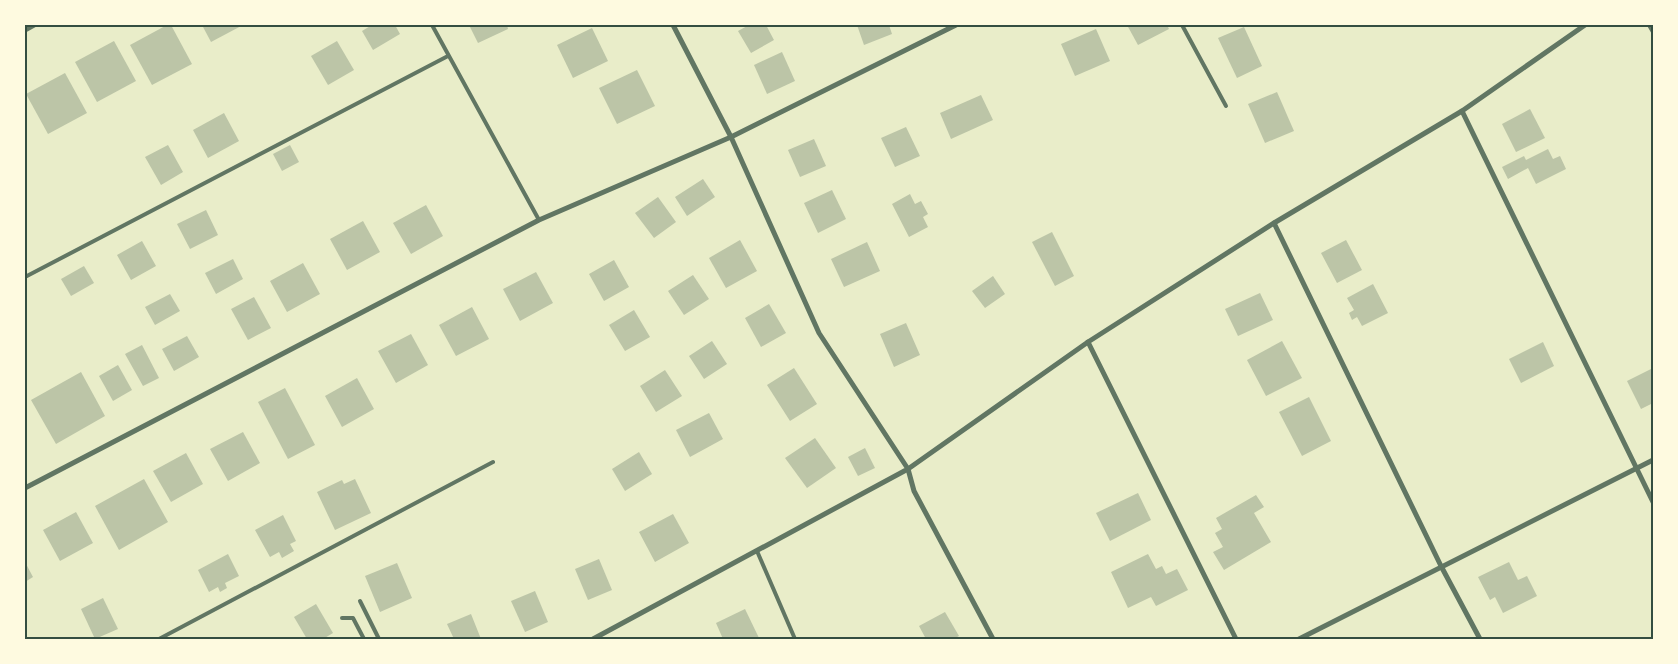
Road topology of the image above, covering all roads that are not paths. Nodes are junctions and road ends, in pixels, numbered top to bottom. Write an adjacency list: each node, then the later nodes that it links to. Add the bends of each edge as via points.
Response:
1 (34, 25): 8 (street)
2 (432, 25): 10 (lane)
3 (673, 25): 13 (street)
4 (956, 25): 13 (street)
5 (1182, 25): 11 (lane)
6 (1585, 25): 12 (street)
7 (1649, 25): 9 (lane)
8 (25, 30)
9 (1653, 32)
10 (448, 56): 14 (lane); 16 (lane)
11 (1226, 106)
12 (1462, 111): 15 (street); 21 (street)
13 (731, 137): 14 (street); 20 (street, via 819,333)
14 (539, 220): 22 (street)
15 (1274, 223): 17 (street); 25 (street)
16 (25, 277)
17 (1088, 342): 20 (street); 34 (street)
18 (1653, 460): 21 (street)
19 (493, 462): 28 (lane)
20 (908, 469): 24 (street); 33 (street, via 914,491)
21 (1636, 469): 23 (street); 25 (street)
22 (25, 488)
23 (1653, 502)
24 (757, 551): 31 (street); 32 (lane)
25 (1441, 566): 35 (street); 36 (street)
26 (360, 601): 30 (lane)
27 (342, 618): 29 (lane, via 353,618)
28 (159, 639)
29 (364, 639)
30 (379, 639)
31 (593, 639)
32 (795, 639)
33 (993, 639)
34 (1236, 639)
35 (1299, 639)
36 (1480, 639)

